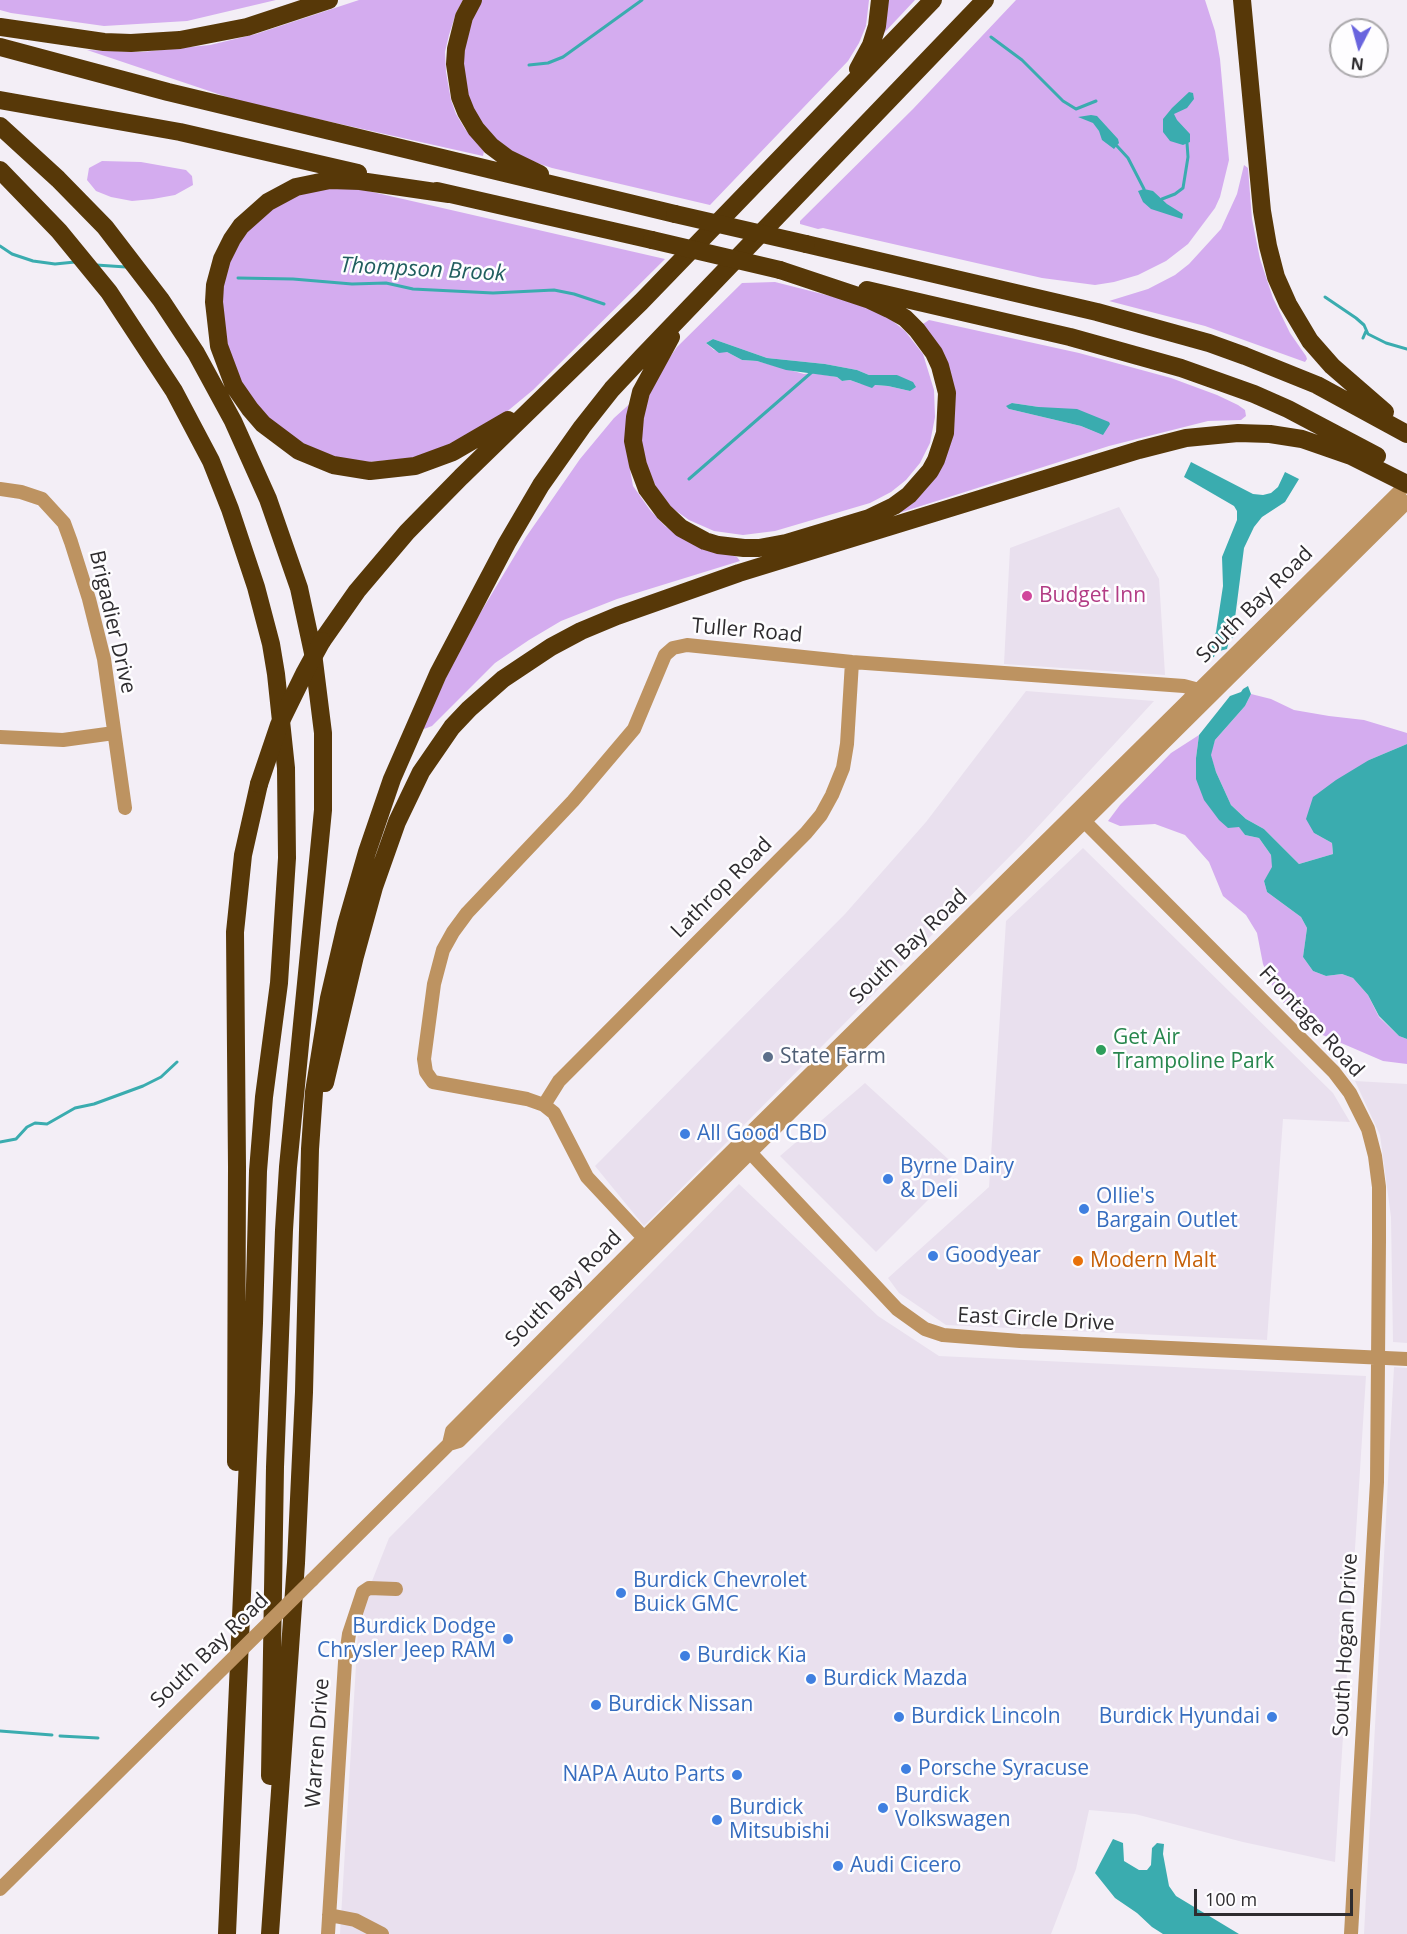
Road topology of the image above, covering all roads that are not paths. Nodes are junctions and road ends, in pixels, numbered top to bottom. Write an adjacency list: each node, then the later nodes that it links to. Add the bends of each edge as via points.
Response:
1 (329, 0): 7 (highway, via 227,32 163,42 104,42)
2 (473, 0): 14 (highway, via 459,33 455,64 460,97 476,129 507,158)
3 (880, 0): 10 (highway, via 871,45)
4 (933, 0): 10 (highway)
5 (984, 0): 16 (highway)
6 (1242, 0): 18 (highway, via 1262,211 1276,277 1294,317 1320,352)
7 (0, 27)
8 (0, 47): 14 (highway, via 158,90)
9 (0, 100): 13 (highway, via 210,138)
10 (833, 103): 17 (highway)
11 (0, 126): 42 (highway, via 74,195 121,248 161,300 222,399 277,522 299,588 320,701 321,840 283,1242 274,1489)
12 (0, 170): 38 (highway, via 59,231 109,292 174,391 221,486 271,644 281,707 288,798 279,983 258,1171)
13 (448, 194): 15 (highway, bridge); 17 (highway, via 360,181 324,181 296,186 252,214 225,252 214,294 217,338 234,386 263,424 299,451 345,468 381,471 415,466 453,452 506,422)
14 (600, 197): 18 (highway, bridge, via 1097,312 1209,343 1317,385)
15 (780, 270): 16 (highway, via 870,300 905,318 926,340 940,366 948,406 942,447 921,483 883,513 786,543 744,548 718,545 693,535 659,507 638,465 633,441 635,417 648,378 673,334); 19 (highway, via 1070,337 1181,368 1288,409)
16 (702, 296): 32 (highway, via 612,389 560,456 507,543 406,743 379,815 346,925 322,1036)
17 (558, 383): 38 (highway, bridge, via 401,539 357,591 322,641 279,725 259,784 243,855 236,932)
18 (1407, 433)
19 (1388, 468): 20 (highway); 21 (highway); 32 (highway, via 1286,437 1238,433 1186,438 702,585 581,631 533,658 503,679 452,727 409,795 386,853 355,956)
20 (1407, 475)
21 (1407, 484): 25 (street, South Bay Road)
22 (0, 489): 26 (street, Brigadier Drive, via 42,499 63,524 89,599 104,659)
23 (1407, 502): 25 (street, South Bay Road)
24 (852, 662): 25 (street, Tuller Road, via 1184,686); 30 (street, Lathrop Road, via 843,768 821,815 559,1081); 30 (street, Tuller Road, via 687,645 673,648 665,655 634,729 453,932 443,950 434,984 425,1068 433,1082 439,1084 527,1098)
25 (1204, 694): 29 (street, South Bay Road)
26 (114, 733): 27 (street, via 63,740); 28 (street, Brigadier Drive)
27 (0, 737)
28 (124, 808)
29 (1080, 817): 31 (street, South Bay Road); 34 (street, Frontage Road, via 1311,1047 1350,1093 1368,1129 1379,1187)
30 (544, 1105): 33 (street, via 554,1113 587,1177)
31 (746, 1147): 33 (street, South Bay Road); 34 (street, East Circle Drive, via 897,1309 919,1326 943,1335); 36 (street, South Bay Road, via 459,1441)
32 (310, 1149): 42 (highway, via 296,1563)
33 (644, 1238): 36 (street, South Bay Road, via 452,1431)
34 (1379, 1358): 35 (street, East Circle Drive); 45 (street, South Hogan Drive, via 1377,1482)
35 (1407, 1359)
36 (449, 1444): 39 (street, South Bay Road, bridge)
37 (396, 1589): 40 (street, Warren Drive, via 369,1588 363,1592 349,1634)
38 (240, 1620): 41 (highway)
39 (0, 1889)
40 (329, 1915): 43 (street, Warren Drive); 44 (street, via 355,1920)
41 (227, 1934)
42 (269, 1934)
43 (328, 1934)
44 (382, 1934)
45 (1351, 1934)

